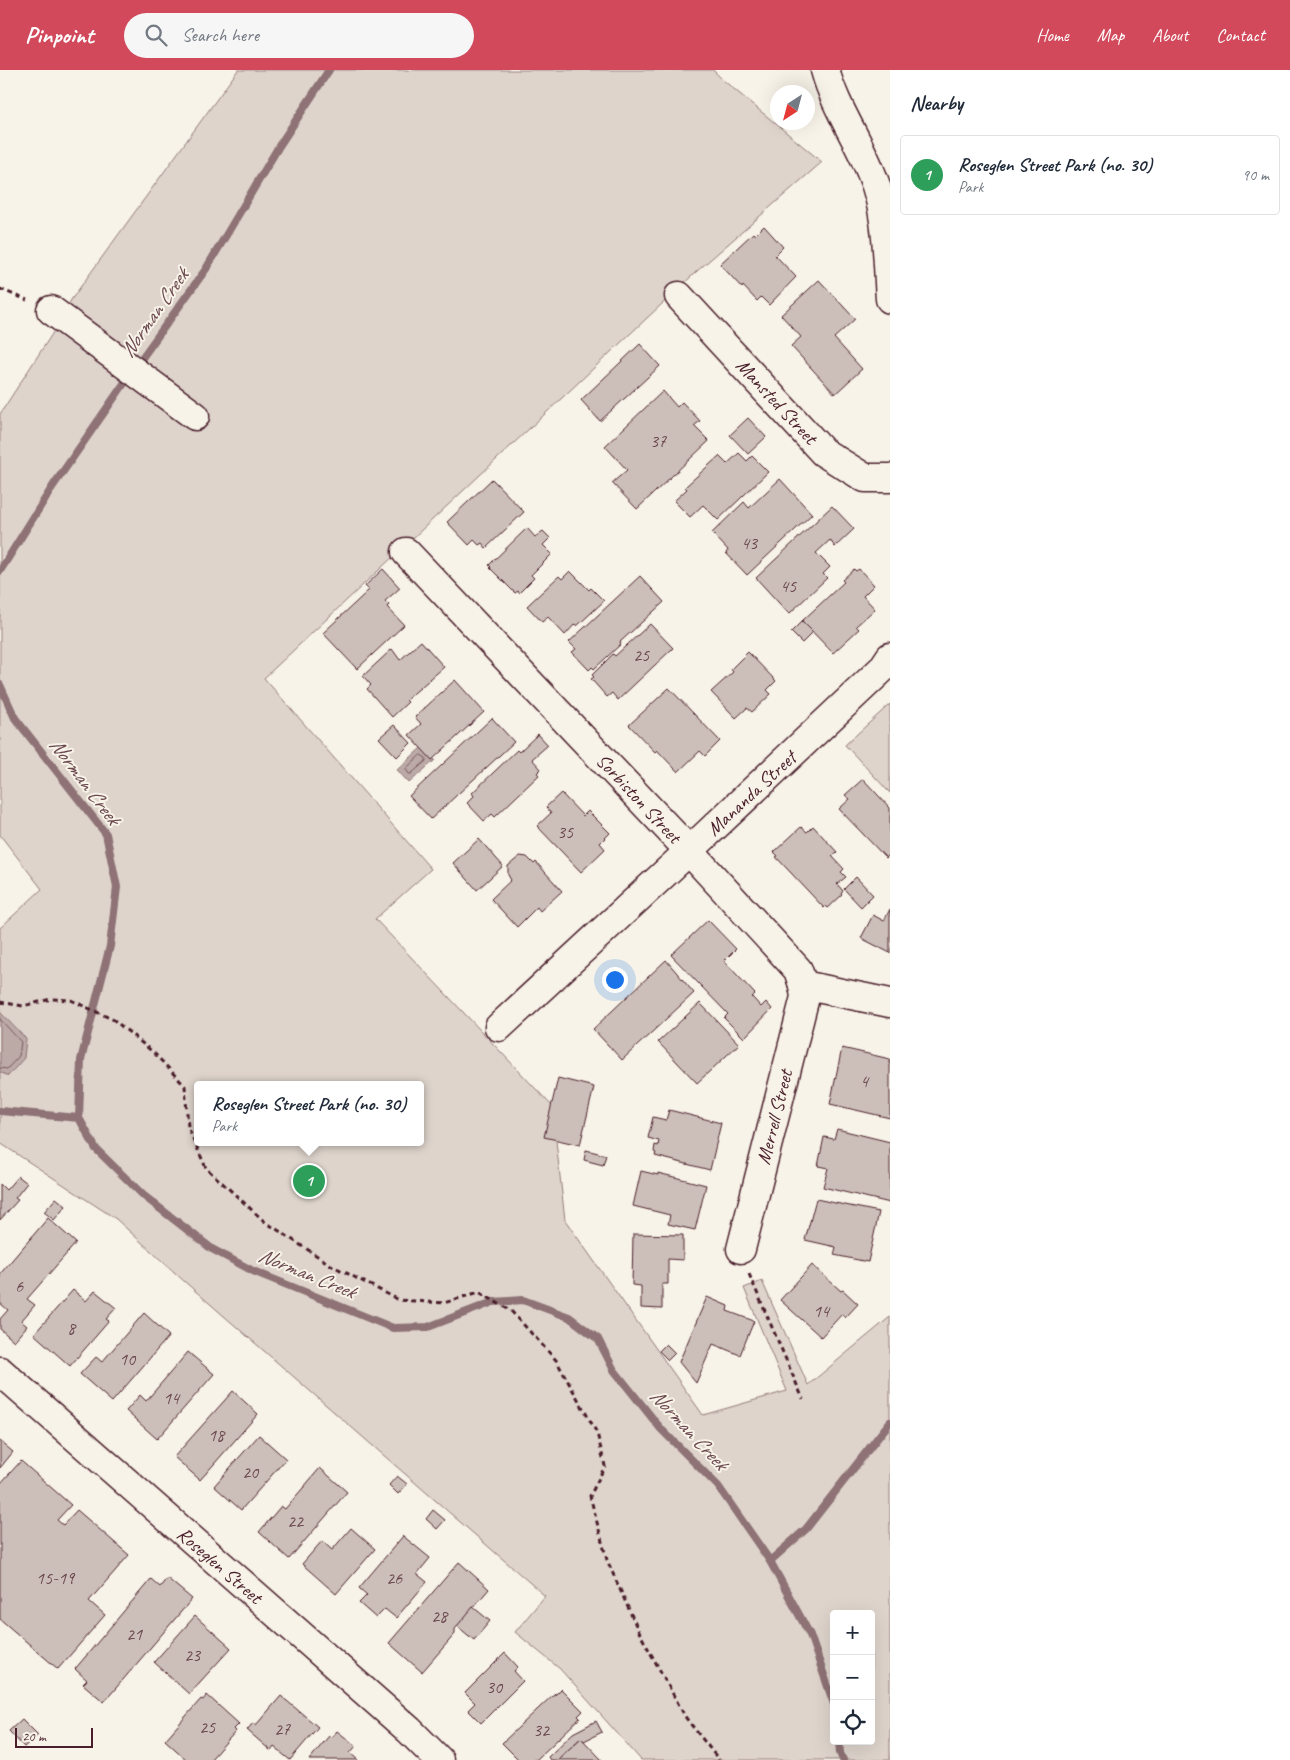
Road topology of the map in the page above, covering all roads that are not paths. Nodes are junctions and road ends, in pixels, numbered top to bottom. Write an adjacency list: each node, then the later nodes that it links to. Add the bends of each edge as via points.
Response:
1 (825, 70): 3 (street, via 831,91 872,175 884,215)
2 (679, 296): 6 (street, Mansted Street, via 823,452 865,478)
3 (890, 299)
4 (50, 310): 5 (street)
5 (196, 416)
6 (890, 478)
7 (406, 552): 9 (street, Sorbiston Street)
8 (890, 657): 9 (street, Mananda Street, via 882,669)
9 (689, 851): 10 (street, Sorbiston Street, via 798,970); 12 (street, Mananda Street)
10 (803, 985): 11 (street); 13 (street, Merrell Street, via 805,997)
11 (890, 1003)
12 (498, 1027)
13 (741, 1249)
14 (0, 1371): 15 (street, Roseglen Street, via 410,1730)
15 (439, 1760)

